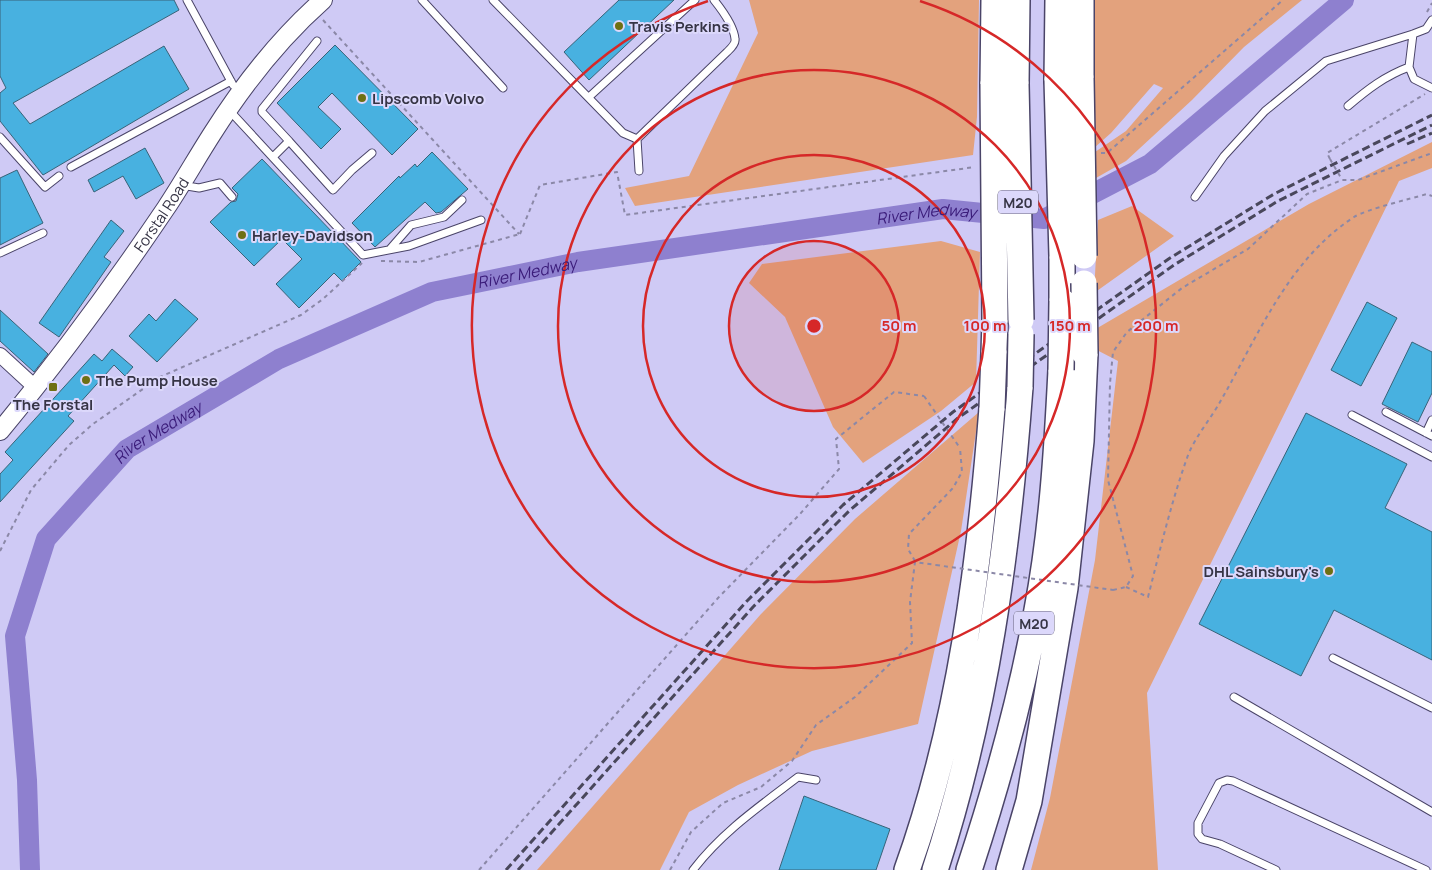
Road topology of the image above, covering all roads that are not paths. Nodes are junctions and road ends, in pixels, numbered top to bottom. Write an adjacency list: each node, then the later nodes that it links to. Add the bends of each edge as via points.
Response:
1 (187, 0): 19 (lane)
2 (422, 0): 17 (lane)
3 (493, 0): 20 (lane)
4 (696, 0): 20 (lane)
5 (714, 0): 23 (lane, via 728,21 734,43)
6 (994, 0): 16 (highway, M20)
7 (1017, 0): 16 (highway, M20)
8 (1058, 0): 15 (highway, M20)
9 (1081, 0): 15 (highway, M20)
10 (318, 4): 19 (street, Forstal Road)
11 (1432, 20): 12 (lane, via 1426,29)
12 (1413, 34): 14 (lane); 32 (lane, via 1326,61 1264,112 1224,156)
13 (317, 42): 24 (lane, via 262,109)
14 (1410, 68): 18 (lane, via 1414,80); 21 (lane, via 1377,82)
15 (1069, 79): 38 (highway, M20, bridge)
16 (1004, 84): 54 (highway, M20, bridge, via 992,408 979,555 965,638 932,783); 55 (highway, M20, bridge, via 1021,327 1014,474 998,597 979,702)
17 (503, 88)
18 (1432, 89)
19 (233, 96): 26 (lane); 27 (lane); 30 (street, Forstal Road)
20 (589, 97): 23 (lane, via 624,133)
21 (1348, 106)
22 (0, 137): 29 (lane, via 45,187)
23 (637, 139): 28 (lane)
24 (289, 140): 25 (lane, via 333,190); 26 (lane)
25 (372, 153)
26 (273, 157): 36 (lane, via 363,255)
27 (71, 167)
28 (639, 171)
29 (60, 176)
30 (180, 185): 31 (lane, via 199,188 220,183); 40 (street, Forstal Road)
31 (232, 197)
32 (1195, 197)
33 (462, 200): 36 (lane, via 444,217 411,224)
34 (481, 220): 36 (lane)
35 (43, 233): 37 (lane)
36 (390, 250)
37 (0, 253)
38 (1073, 256): 47 (highway, M20, bridge, via 1084,283 1085,354 1074,509); 56 (highway, M20, bridge, via 1062,301 1056,464 1037,609 1006,750)
39 (0, 355): 40 (street)
40 (36, 388): 44 (street, Forstal Road)
41 (1386, 412): 45 (lane)
42 (1352, 415): 46 (lane)
43 (1432, 420): 45 (lane)
44 (0, 430)
45 (1429, 434)
46 (1432, 457)
47 (1057, 636): 57 (highway, M20, via 1034,736); 58 (highway, M20, via 1029,801)
48 (1333, 658): 50 (lane)
49 (1234, 697): 52 (lane)
50 (1432, 708)
51 (816, 780): 53 (lane, via 798,777 730,829)
52 (1432, 812)
53 (693, 870)
54 (907, 870)
55 (935, 870)
56 (969, 870)
57 (993, 870)
58 (1010, 870)
59 (1276, 870): 60 (lane, via 1202,839 1198,834 1198,823 1219,783 1233,780)
60 (1426, 870)

